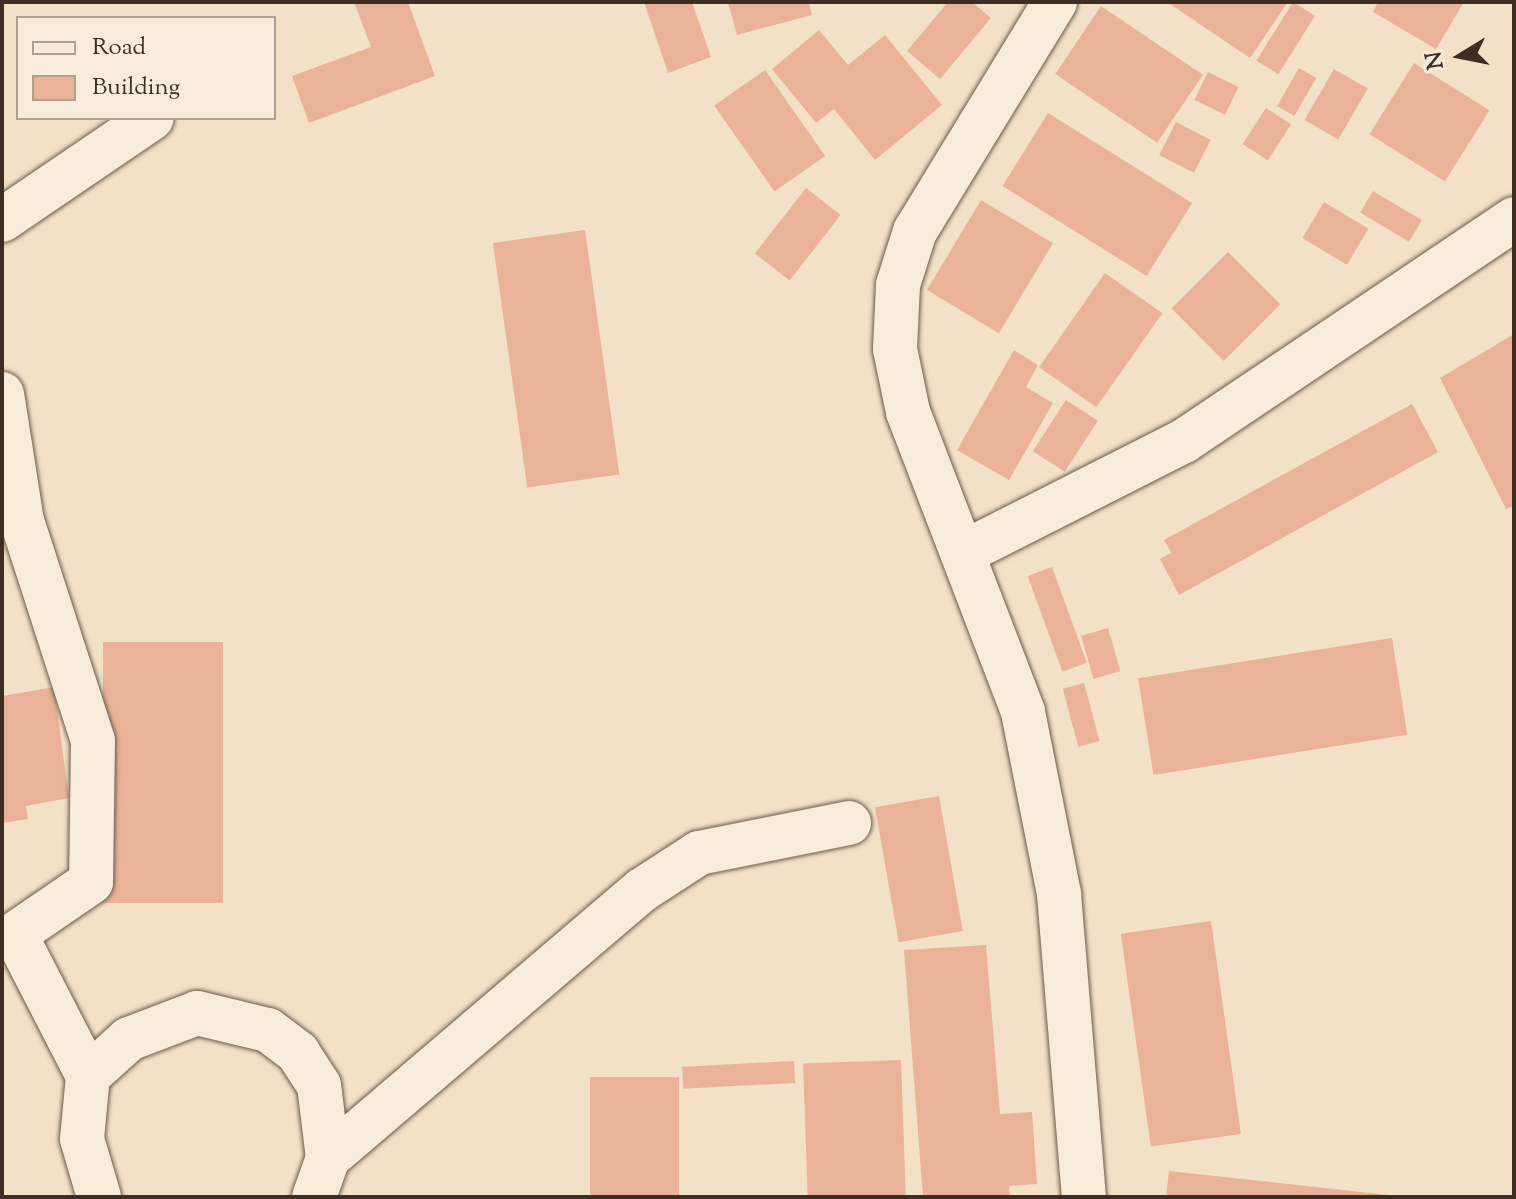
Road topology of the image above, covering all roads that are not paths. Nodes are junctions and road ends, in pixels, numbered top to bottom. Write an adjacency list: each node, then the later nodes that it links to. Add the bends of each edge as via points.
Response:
1 (1055, 2): 6 (street, via 941,178 898,285 895,349 908,412)
2 (149, 120): 4 (street)
3 (1514, 219): 6 (street, via 1184,441)
4 (2, 220)
5 (2, 394): 8 (street, via 22,521 93,741 91,882 15,934)
6 (963, 553): 11 (street, via 1023,712 1056,879)
7 (849, 823): 9 (street, via 699,853 642,890)
8 (88, 1076): 9 (street, via 161,1021 234,1016 298,1053 319,1085); 10 (street, via 82,1139)
9 (321, 1178)
10 (99, 1197)
11 (1084, 1197)

